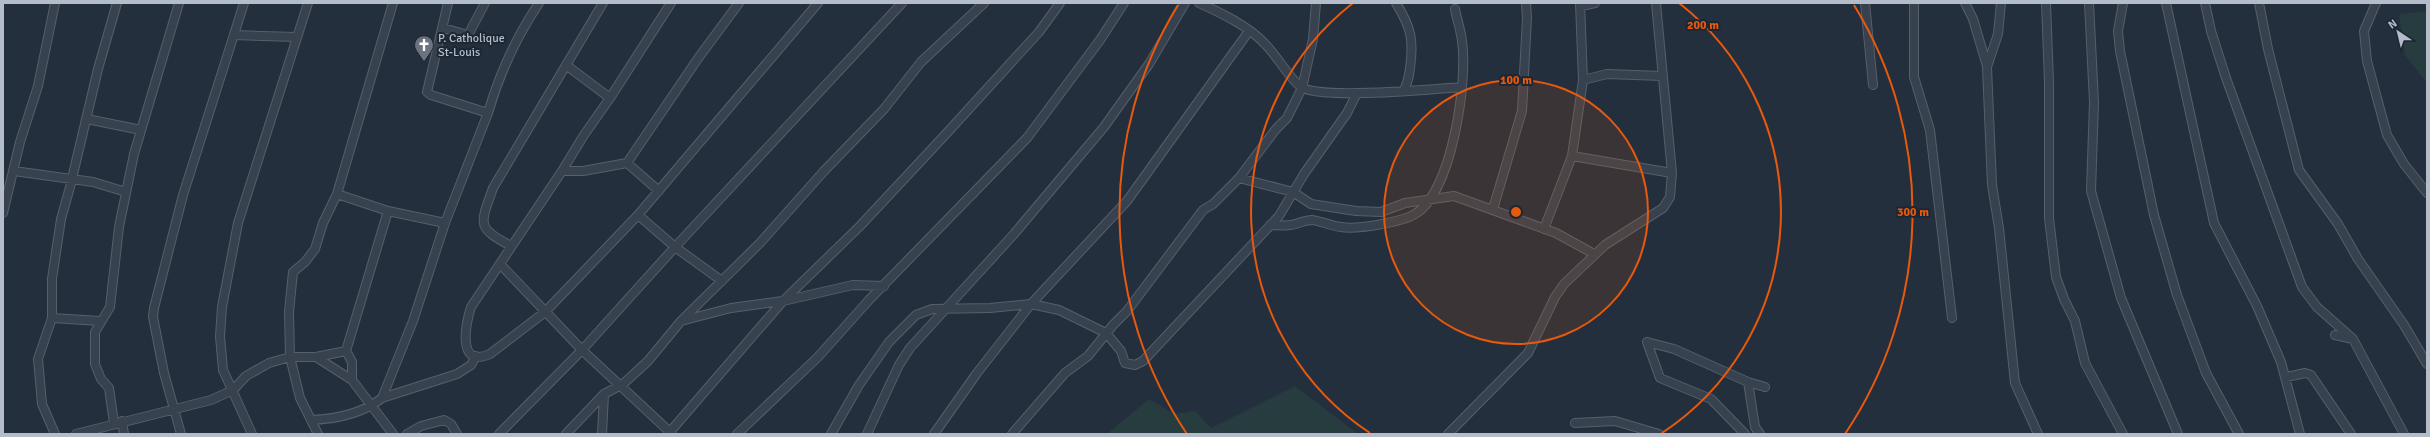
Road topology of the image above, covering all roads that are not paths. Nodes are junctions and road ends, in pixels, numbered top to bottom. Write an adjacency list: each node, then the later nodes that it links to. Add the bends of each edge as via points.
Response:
1 (55, 3): 58 (street, via 38,86 20,142)
2 (117, 3): 54 (street)
3 (179, 3): 55 (street)
4 (244, 3): 41 (street)
5 (308, 3): 42 (street)
6 (393, 3): 67 (street)
7 (448, 3): 39 (street)
8 (485, 3): 39 (street, via 468,36)
9 (539, 3): 53 (street, via 497,83)
10 (603, 3): 43 (street)
11 (671, 3): 52 (street)
12 (739, 3): 57 (street)
13 (818, 3): 63 (street)
14 (902, 3): 77 (street)
15 (984, 3): 80 (street, via 921,62 884,109 824,171 760,244)
16 (1060, 3): 82 (street, via 1039,32 945,135 860,226)
17 (1124, 3): 81 (street, via 1100,40 1031,133)
18 (1185, 3): 84 (street, via 1149,64 1104,128 1014,234)
19 (1199, 3): 37 (street)
20 (1316, 3): 49 (street, via 1312,48)
21 (1396, 3): 50 (street, via 1406,17 1412,45 1409,74)
22 (1526, 3): 69 (street, via 1522,111)
23 (1595, 3): 36 (street)
24 (1656, 3): 45 (street)
25 (1865, 3): 47 (street)
26 (1914, 3): 87 (street, via 1914,77 1930,130)
27 (1966, 3): 44 (street)
28 (2001, 3): 44 (street, via 1998,34)
29 (2046, 3): 135 (street, via 2049,218 2056,277 2076,321 2085,363)
30 (2089, 3): 136 (street, via 2094,102 2091,191 2122,298)
31 (2123, 3): 137 (street, via 2118,31 2120,51 2154,215 2189,333 2206,372)
32 (2166, 3): 99 (street, via 2214,223 2257,306)
33 (2205, 3): 92 (street, via 2226,78 2302,287 2317,307)
34 (2259, 3): 98 (street, via 2299,170 2338,224)
35 (2376, 3): 66 (street, via 2364,31 2367,61 2387,134 2404,164)
36 (1580, 4): 46 (street)
37 (1211, 6): 40 (street)
38 (1455, 9): 48 (street, via 1462,42)
39 (443, 28): 53 (street, via 427,92)
40 (1249, 31): 49 (street, via 1265,44); 83 (street, via 1127,201)
41 (234, 35): 42 (street); 108 (street, via 183,195 154,308 155,328)
42 (296, 37): 104 (street, via 238,223 227,275 222,307 221,362)
43 (566, 65): 52 (street); 76 (street, via 493,188 489,200 483,224 485,230)
44 (1987, 67): 134 (street, via 1992,185 2000,236 2010,353 2015,383)
45 (1662, 76): 46 (street, via 1608,74); 60 (street)
46 (1583, 80): 56 (street)
47 (1873, 85)
48 (1462, 87): 50 (street); 68 (street, via 1452,146 1441,180)
49 (1302, 88): 51 (street, via 1317,92); 61 (street, via 1287,118)
50 (1403, 91): 51 (street)
51 (1357, 93): 65 (street, via 1347,113)
52 (610, 98): 59 (street)
53 (488, 113): 73 (street)
54 (86, 119): 55 (street); 62 (street)
55 (141, 130): 64 (street)
56 (1572, 156): 60 (street); 75 (street)
57 (627, 163): 59 (street, via 583,171); 63 (street)
58 (14, 171): 62 (street); 71 (street)
59 (562, 171): 76 (street)
60 (1672, 173): 78 (street, via 1670,197 1663,208)
61 (1238, 178): 65 (street); 90 (street, via 1213,204 1203,210 1146,287)
62 (72, 181): 64 (street, via 93,182); 86 (street, via 63,208 54,254)
63 (659, 191): 72 (street)
64 (126, 192): 88 (street, via 118,227 110,307)
65 (1293, 192): 68 (street, via 1311,204 1377,212 1407,202); 74 (street, via 1284,209)
66 (2427, 193)
67 (337, 194): 70 (street); 96 (street, via 323,223 315,249 293,272 289,312)
68 (1429, 201): 69 (street, via 1454,196); 74 (street, via 1414,215 1366,227 1341,227 1311,220 1292,225)
69 (1493, 209): 75 (street)
70 (388, 211): 73 (street); 94 (street)
71 (3, 213)
72 (638, 215): 77 (street); 85 (street)
73 (445, 223): 106 (street, via 413,321)
74 (1270, 225): 90 (street, via 1143,361 1132,365 1125,363 1121,351)
75 (1544, 229): 78 (street)
76 (511, 246): 79 (street)
77 (675, 247): 80 (street); 93 (street)
78 (1594, 254): 131 (street, via 1559,291 1528,353)
79 (500, 264): 85 (street); 95 (street, via 475,300 464,326 467,346)
80 (722, 281): 89 (street)
81 (884, 286): 82 (street, via 853,285); 126 (street, via 818,357)
82 (783, 301): 89 (street, via 731,308); 113 (street)
83 (1031, 304): 84 (street, via 990,308); 90 (street, via 1059,310); 129 (street, via 977,373)
84 (945, 307): 127 (street, via 916,315 888,342 859,385); 128 (street, via 902,361)
85 (545, 312): 93 (street); 95 (street, via 490,354)
86 (52, 318): 88 (street); 114 (street, via 38,366 42,404)
87 (1952, 318)
88 (100, 321): 110 (street, via 95,332 94,357 97,371 109,388)
89 (681, 321): 102 (street, via 648,360)
90 (1106, 333): 130 (street, via 1088,356 1065,372)
91 (2335, 335): 92 (street)
92 (2353, 339): 140 (street)
93 (582, 350): 102 (street); 123 (street)
94 (346, 351): 97 (street); 100 (street, via 352,362)
95 (476, 356): 106 (street, via 471,364 457,374)
96 (290, 357): 97 (street); 104 (street, via 259,367); 109 (street, via 300,398)
97 (316, 357): 100 (street)
98 (2427, 364)
99 (2286, 377): 138 (street); 139 (street, via 2311,374)
100 (352, 380): 107 (street)
101 (1748, 382): 103 (street); 112 (street, via 1674,349 1647,342 1660,378 1711,399); 133 (street, via 1755,427)
102 (619, 386): 105 (street); 113 (street)
103 (1765, 387)
104 (232, 390): 108 (street, via 211,400); 118 (street)
105 (604, 394): 124 (street); 125 (street)
106 (382, 398): 107 (street)
107 (373, 405): 109 (street, via 334,419); 120 (street)
108 (173, 408): 110 (street); 117 (street)
109 (311, 420): 119 (street)
110 (118, 422): 115 (street); 116 (street)
111 (1575, 423): 132 (street, via 1615,421)
112 (1742, 432)
113 (670, 433)
114 (55, 434)
115 (76, 434)
116 (124, 434)
117 (181, 434)
118 (252, 434)
119 (318, 434)
120 (393, 434)
121 (407, 434): 122 (street, via 422,426 444,420 451,424)
122 (458, 434)
123 (499, 434)
124 (566, 434)
125 (602, 434)
126 (737, 434)
127 (831, 434)
128 (867, 434)
129 (934, 434)
130 (1012, 434)
131 (1448, 434)
132 (1659, 434)
133 (1760, 434)
134 (2038, 434)
135 (2123, 434)
136 (2178, 434)
137 (2239, 434)
138 (2300, 434)
139 (2351, 434)
140 (2404, 434)

